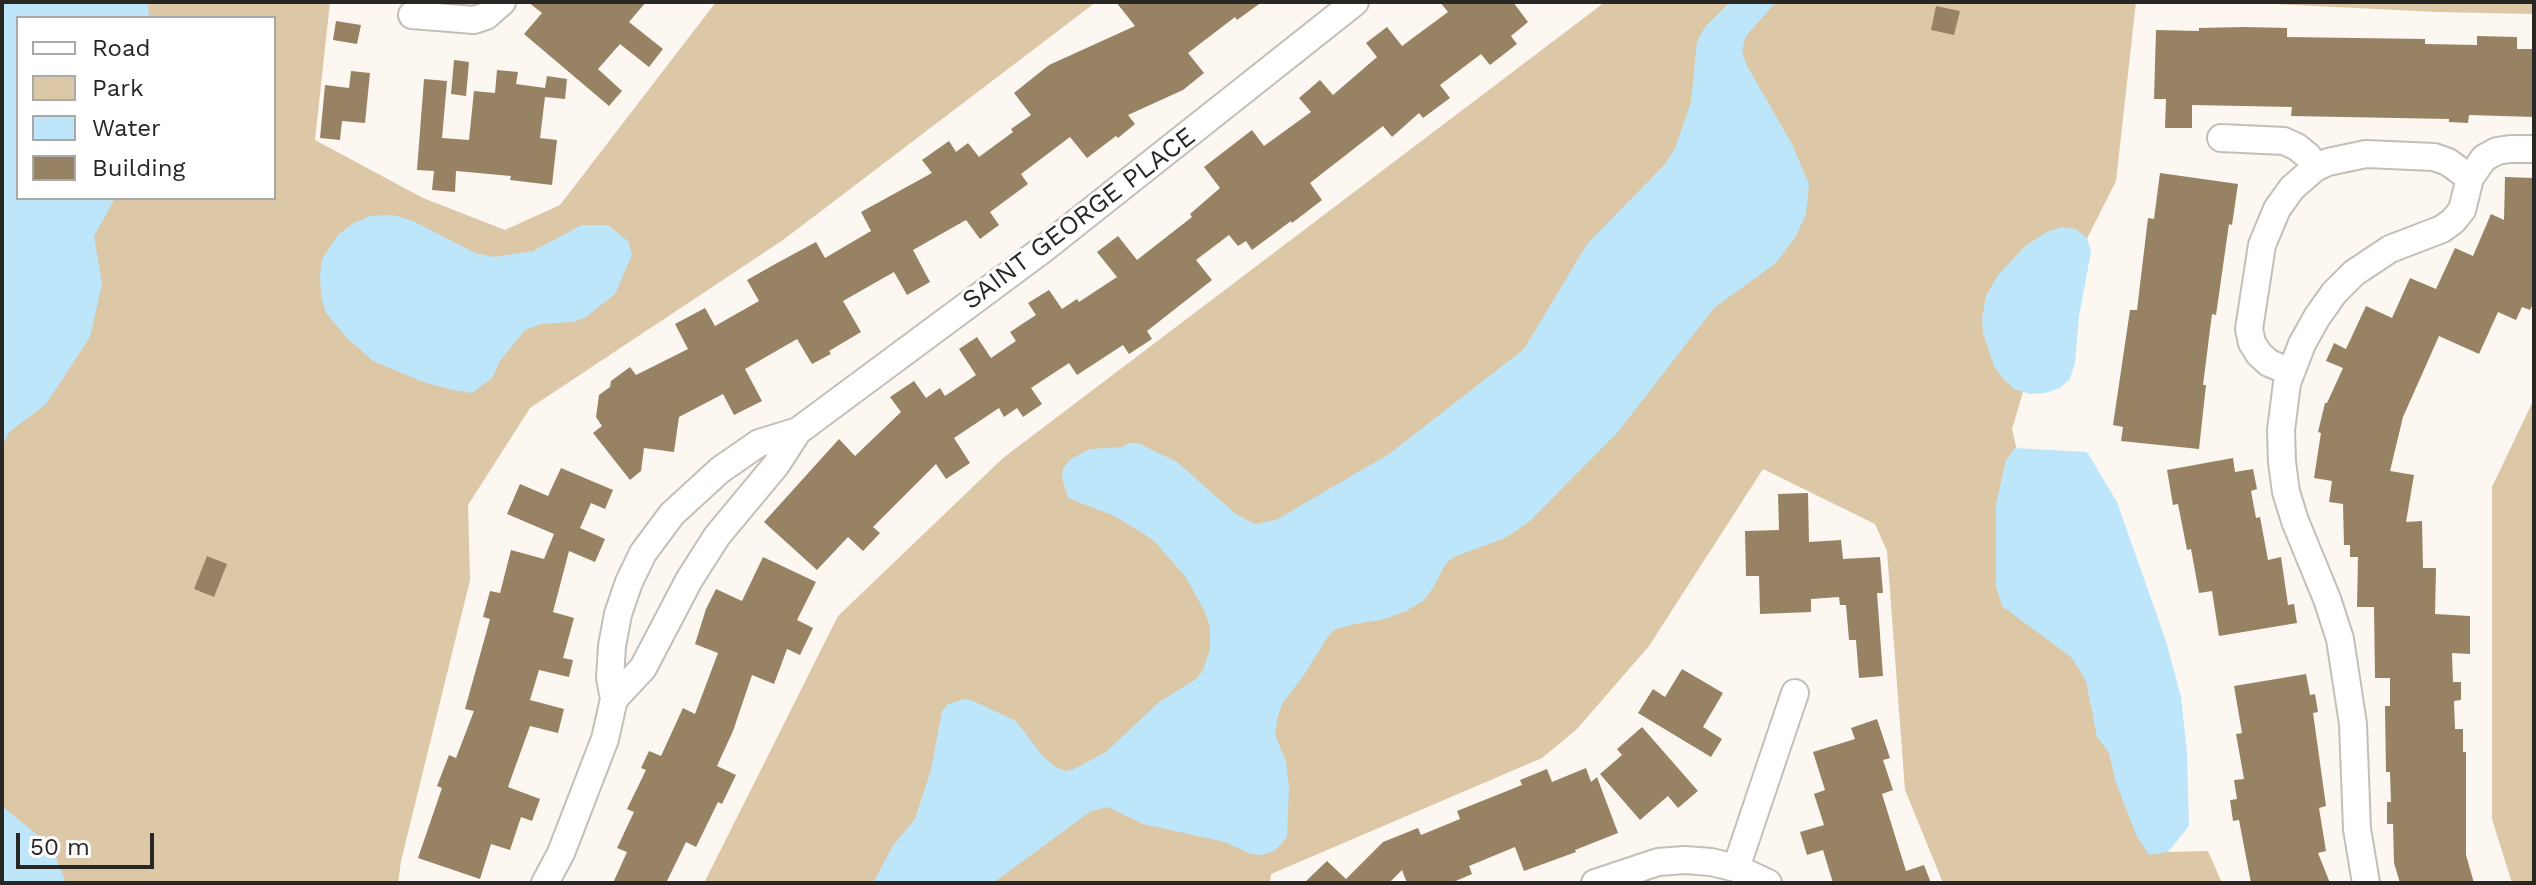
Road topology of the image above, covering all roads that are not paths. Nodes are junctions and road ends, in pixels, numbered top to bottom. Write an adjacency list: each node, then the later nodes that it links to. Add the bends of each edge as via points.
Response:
1 (502, 2): 3 (street, via 474,20)
2 (1355, 2): 9 (street, SAINT GEORGE PLACE, via 1042,250)
3 (412, 15)
4 (2221, 138): 6 (street, via 2284,141 2297,147)
5 (2534, 149): 7 (street, via 2497,151 2484,158)
6 (2315, 168): 7 (street, via 2353,155 2421,155 2448,162); 8 (street, via 2277,209 2262,245 2249,329 2259,354)
7 (2470, 178): 8 (street, via 2462,210 2453,221 2365,264 2334,293)
8 (2291, 372): 16 (street, via 2284,399 2286,492 2340,639)
9 (798, 431): 11 (street, SAINT GEORGE PLACE, via 717,536 643,668); 11 (street, SAINT GEORGE PLACE, via 759,443 720,470 661,526 618,614 610,678)
10 (1795, 693): 12 (street)
11 (614, 699): 13 (street, SAINT GEORGE PLACE, via 605,739)
12 (1736, 868): 14 (street, via 1711,862 1658,862); 15 (street)
13 (545, 883)
14 (1595, 883)
15 (1768, 883)
16 (2366, 883)

